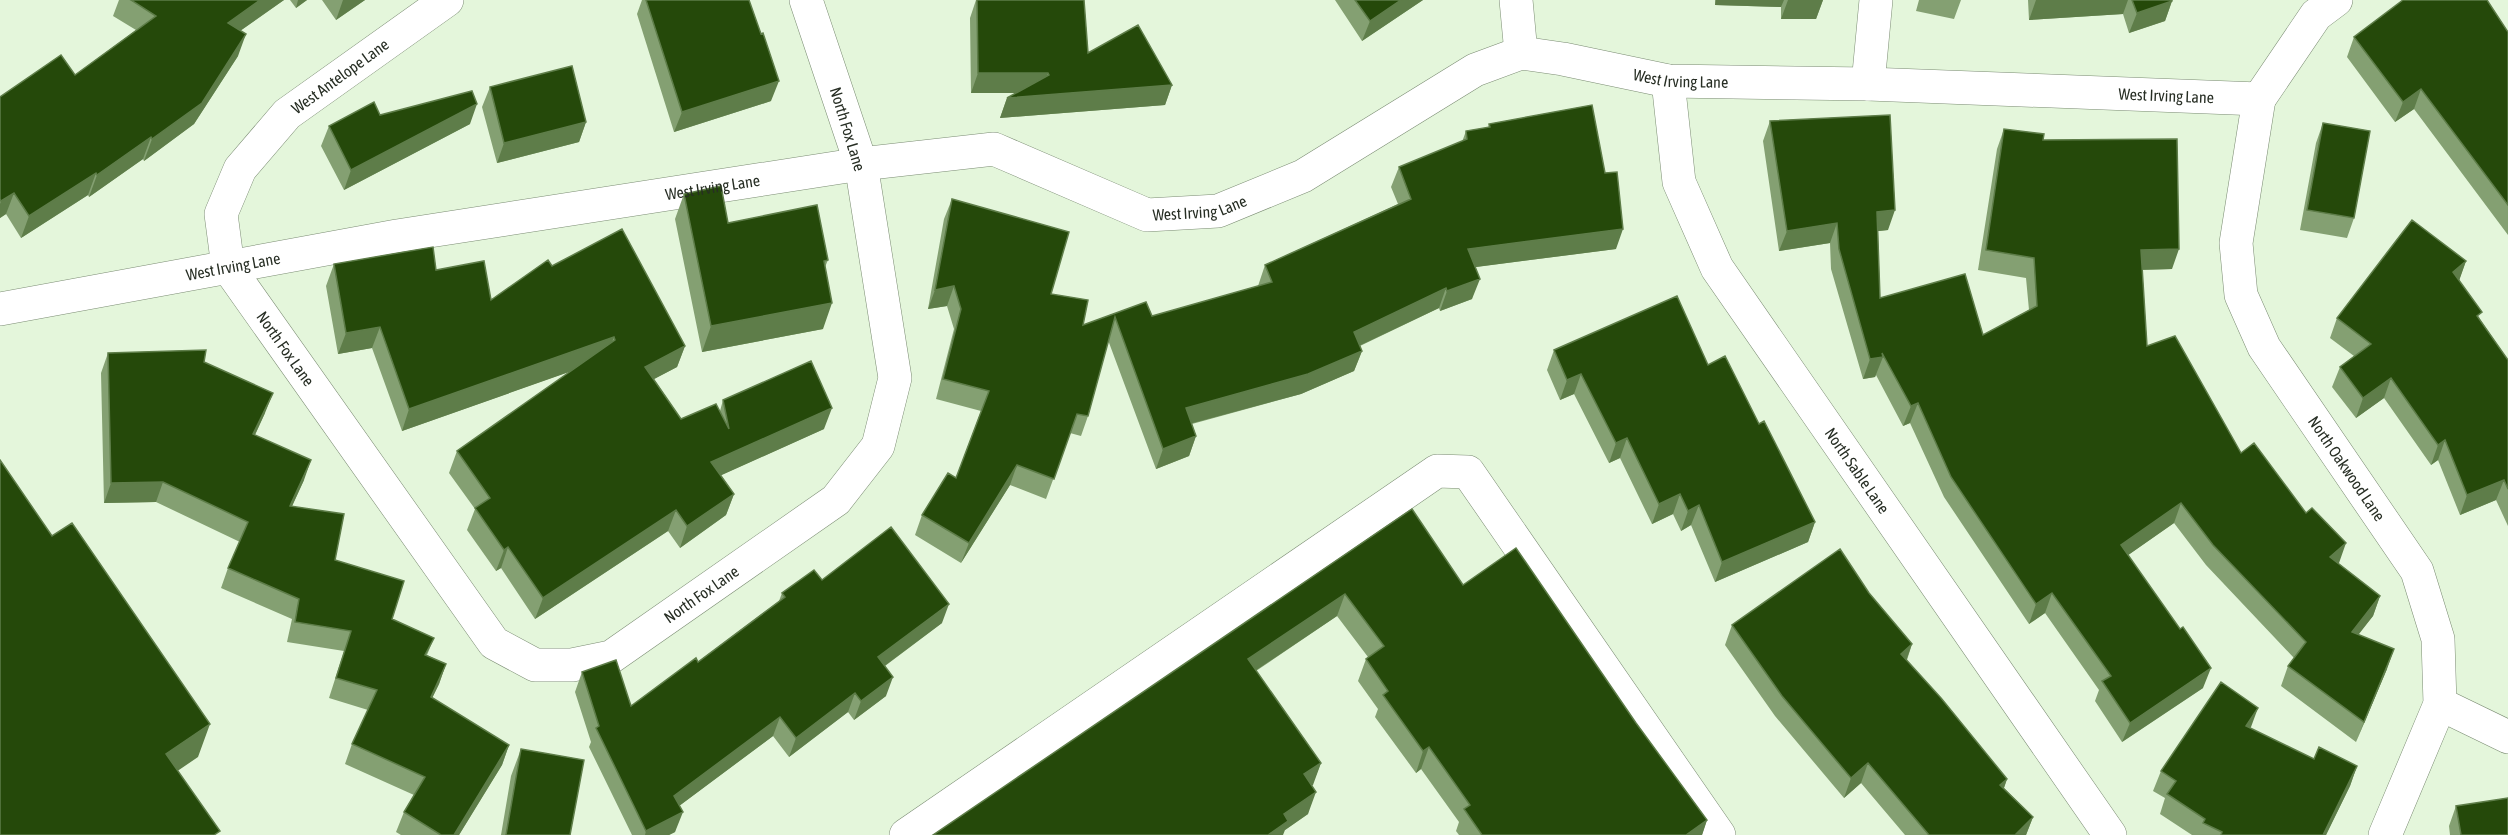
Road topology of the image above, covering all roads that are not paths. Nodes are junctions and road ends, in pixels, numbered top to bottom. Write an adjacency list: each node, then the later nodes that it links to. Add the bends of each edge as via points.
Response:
1 (447, 0): 11 (street, West Antelope Lane, via 288,114 240,170 221,214)
2 (806, 0): 10 (street, North Fox Lane)
3 (1516, 0): 6 (street)
4 (1876, 0): 8 (street)
5 (2336, 0): 9 (street, via 2316,15)
6 (1521, 53): 7 (street, West Irving Lane); 10 (street, West Irving Lane, via 1475,70 1303,176 1218,211 1146,214 994,149)
7 (1668, 81): 8 (street, West Irving Lane); 17 (street, North Sable Lane, via 1679,182 1717,268)
8 (1868, 84): 9 (street, West Irving Lane)
9 (2259, 99): 13 (street, North Oakwood Lane, via 2236,243 2241,295 2264,347 2417,571 2438,639)
10 (861, 164): 11 (street, West Irving Lane, via 397,236); 11 (street, North Fox Lane, via 895,378 878,446 836,500 611,657 572,665 535,665 494,643)
11 (228, 267): 12 (street, West Irving Lane)
12 (0, 309)
13 (2440, 704): 14 (street); 18 (street, North Oakwood Lane)
14 (2508, 737)
15 (906, 835): 16 (street, via 1437,471 1468,472)
16 (1719, 835)
17 (2110, 835)
18 (2385, 835)

